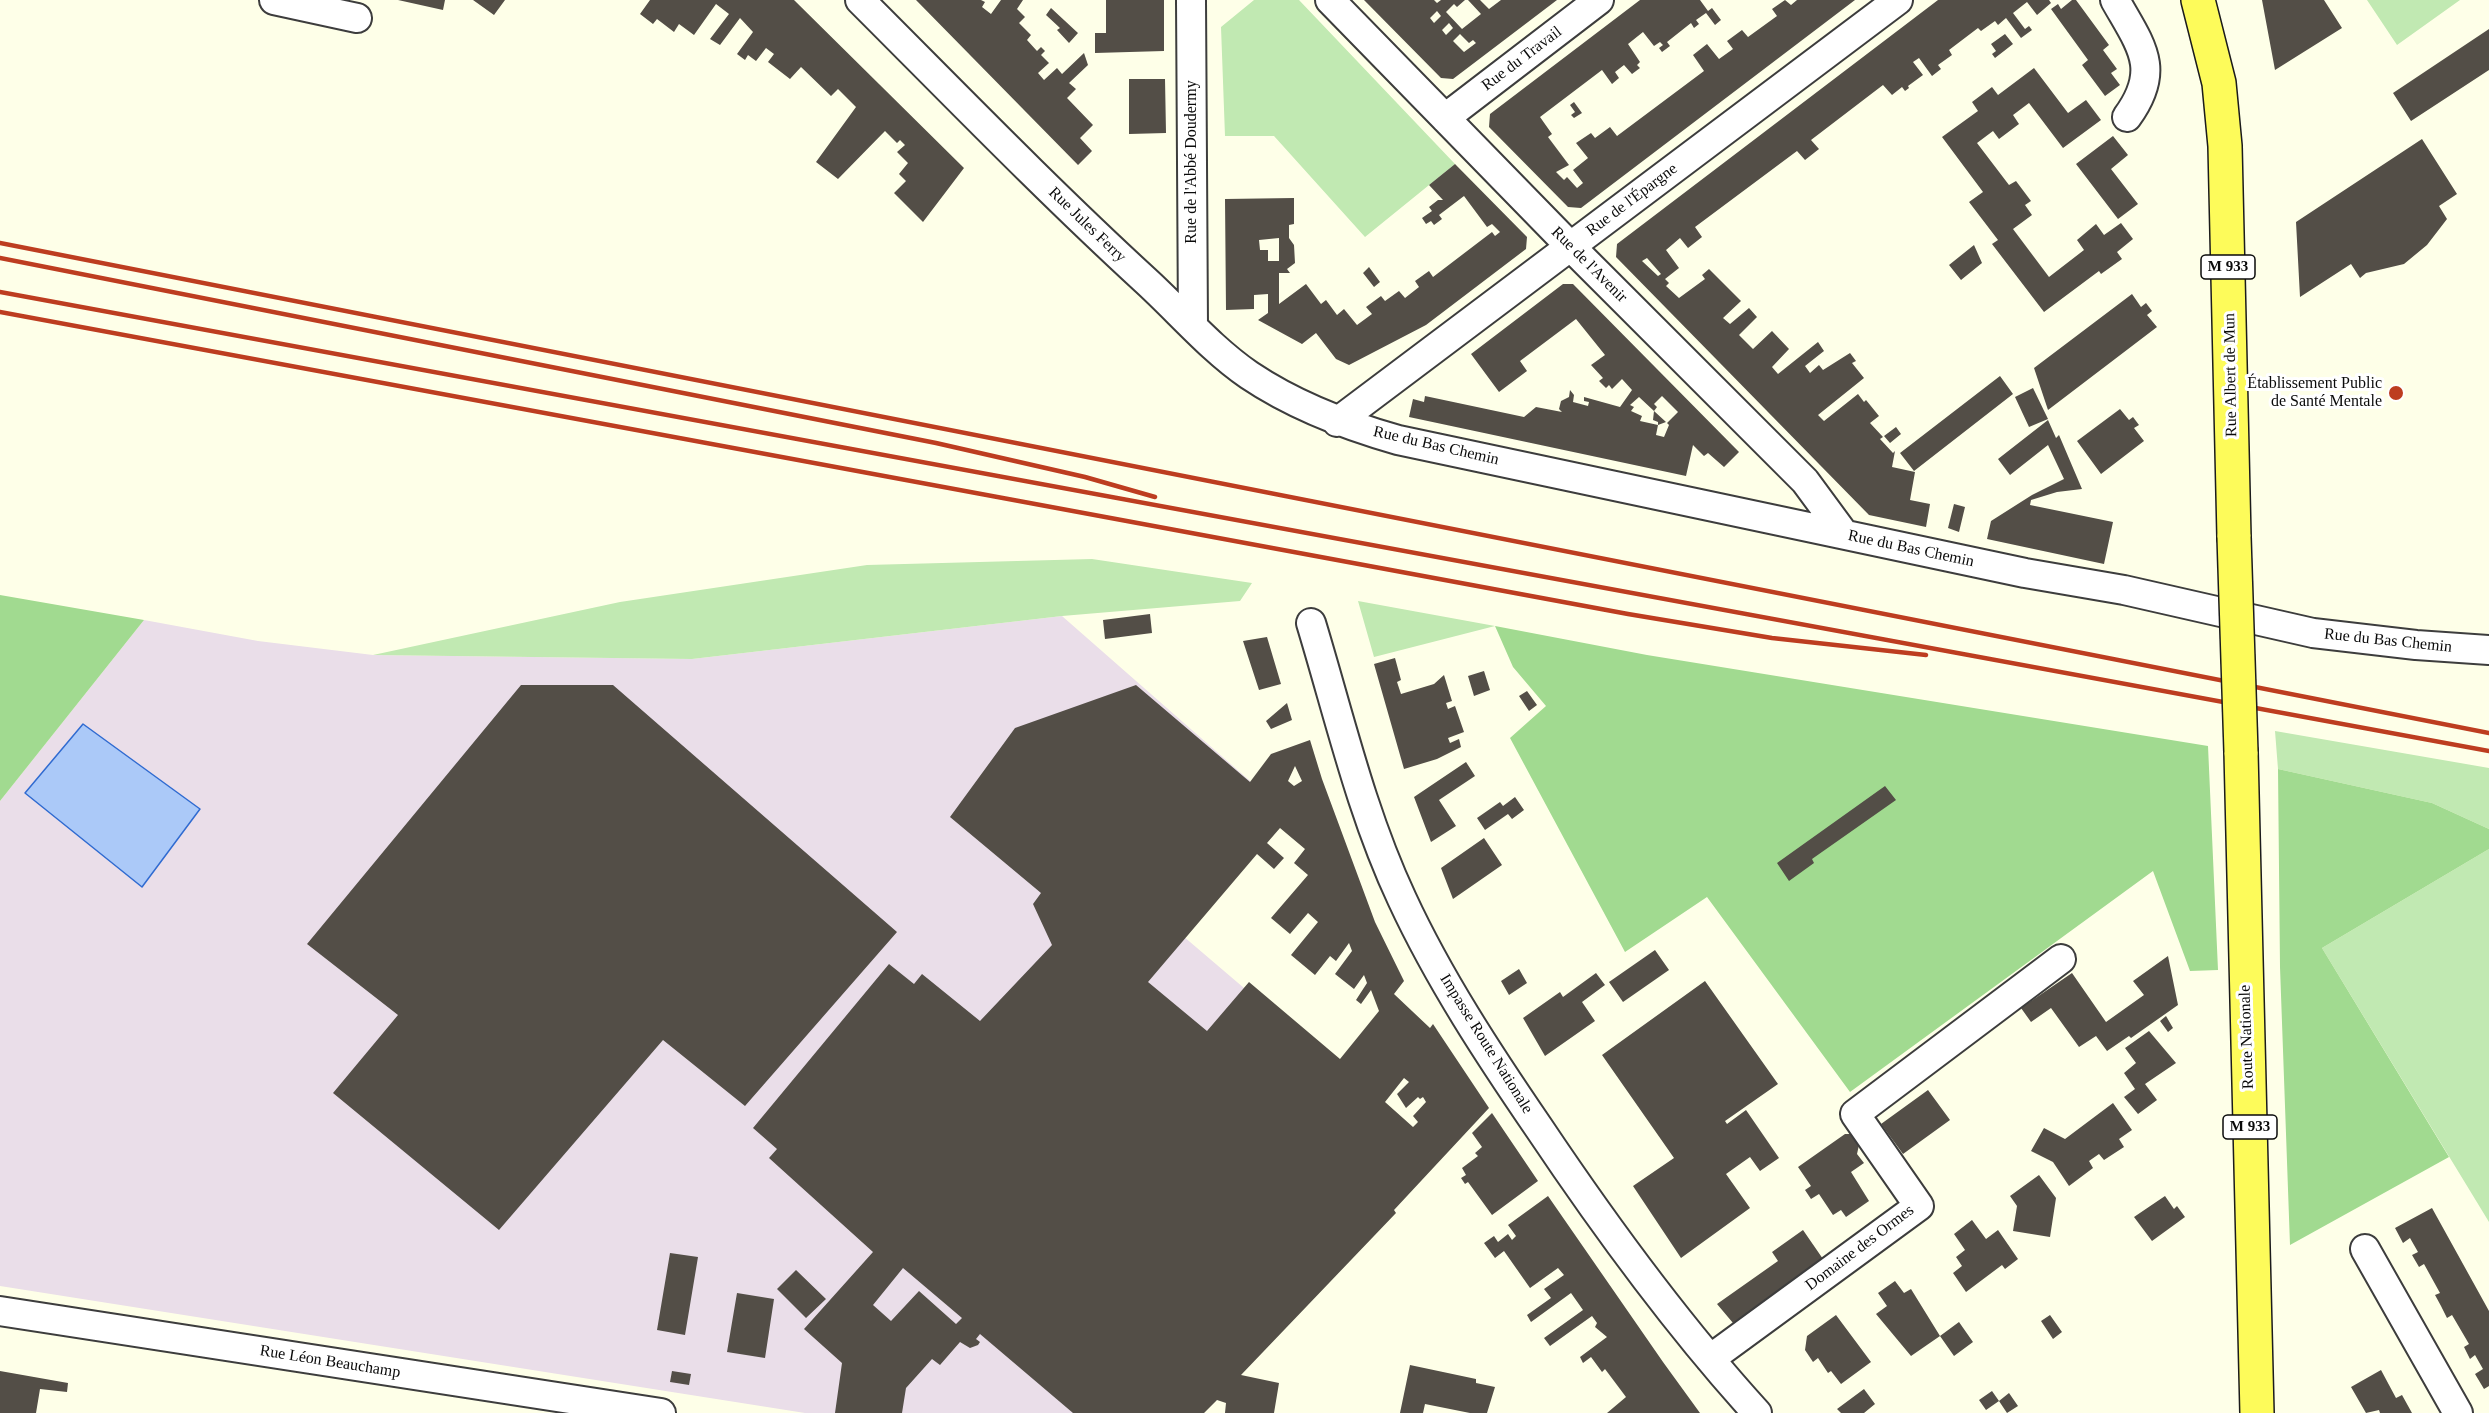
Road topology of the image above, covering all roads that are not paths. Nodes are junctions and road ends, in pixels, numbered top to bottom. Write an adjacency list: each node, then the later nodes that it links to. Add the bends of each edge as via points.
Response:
1 (274, 0): 9 (street)
2 (860, 0): 13 (street, Rue Jules Ferry, via 1102,241)
3 (1191, 0): 13 (street, Rue de l'Abbé Doudermy)
4 (1330, 0): 11 (street, Rue de l'Avenir)
5 (1599, 0): 11 (street, Rue du Travail)
6 (1898, 0): 12 (street, Rue de l'Épargne)
7 (2115, 0): 10 (street, via 2144,58 2146,80 2141,97)
8 (2198, 0): 18 (main road, Rue Albert de Mun / M 933, bridge, via 2219,83 2225,146)
9 (357, 18)
10 (2127, 117)
11 (1445, 118): 12 (street, Rue de l'Avenir)
12 (1570, 246): 14 (street, Rue de l'Épargne); 15 (street, Rue de l'Avenir, via 1805,481)
13 (1193, 325): 14 (street, Rue Jules Ferry, via 1248,374)
14 (1337, 422): 15 (street, Rue du Bas Chemin, via 1398,440)
15 (1844, 534): 17 (street, Rue du Bas Chemin, via 2124,590 2313,633)
16 (1311, 623): 22 (street, Impasse Route Nationale, via 1376,836 1416,929 1513,1090 1583,1194 1633,1264)
17 (2489, 650)
18 (2242, 841): 25 (main road, Route Nationale / M 933)
19 (2061, 959): 22 (street, Domaine des Ormes, via 1855,1114 1919,1206)
20 (2365, 1249): 26 (street)
21 (0, 1311): 23 (street, Rue Léon Beauchamp)
22 (1710, 1359): 24 (street, Impasse Route Nationale)
23 (661, 1413)
24 (1757, 1413)
25 (2257, 1413)
26 (2458, 1413)

